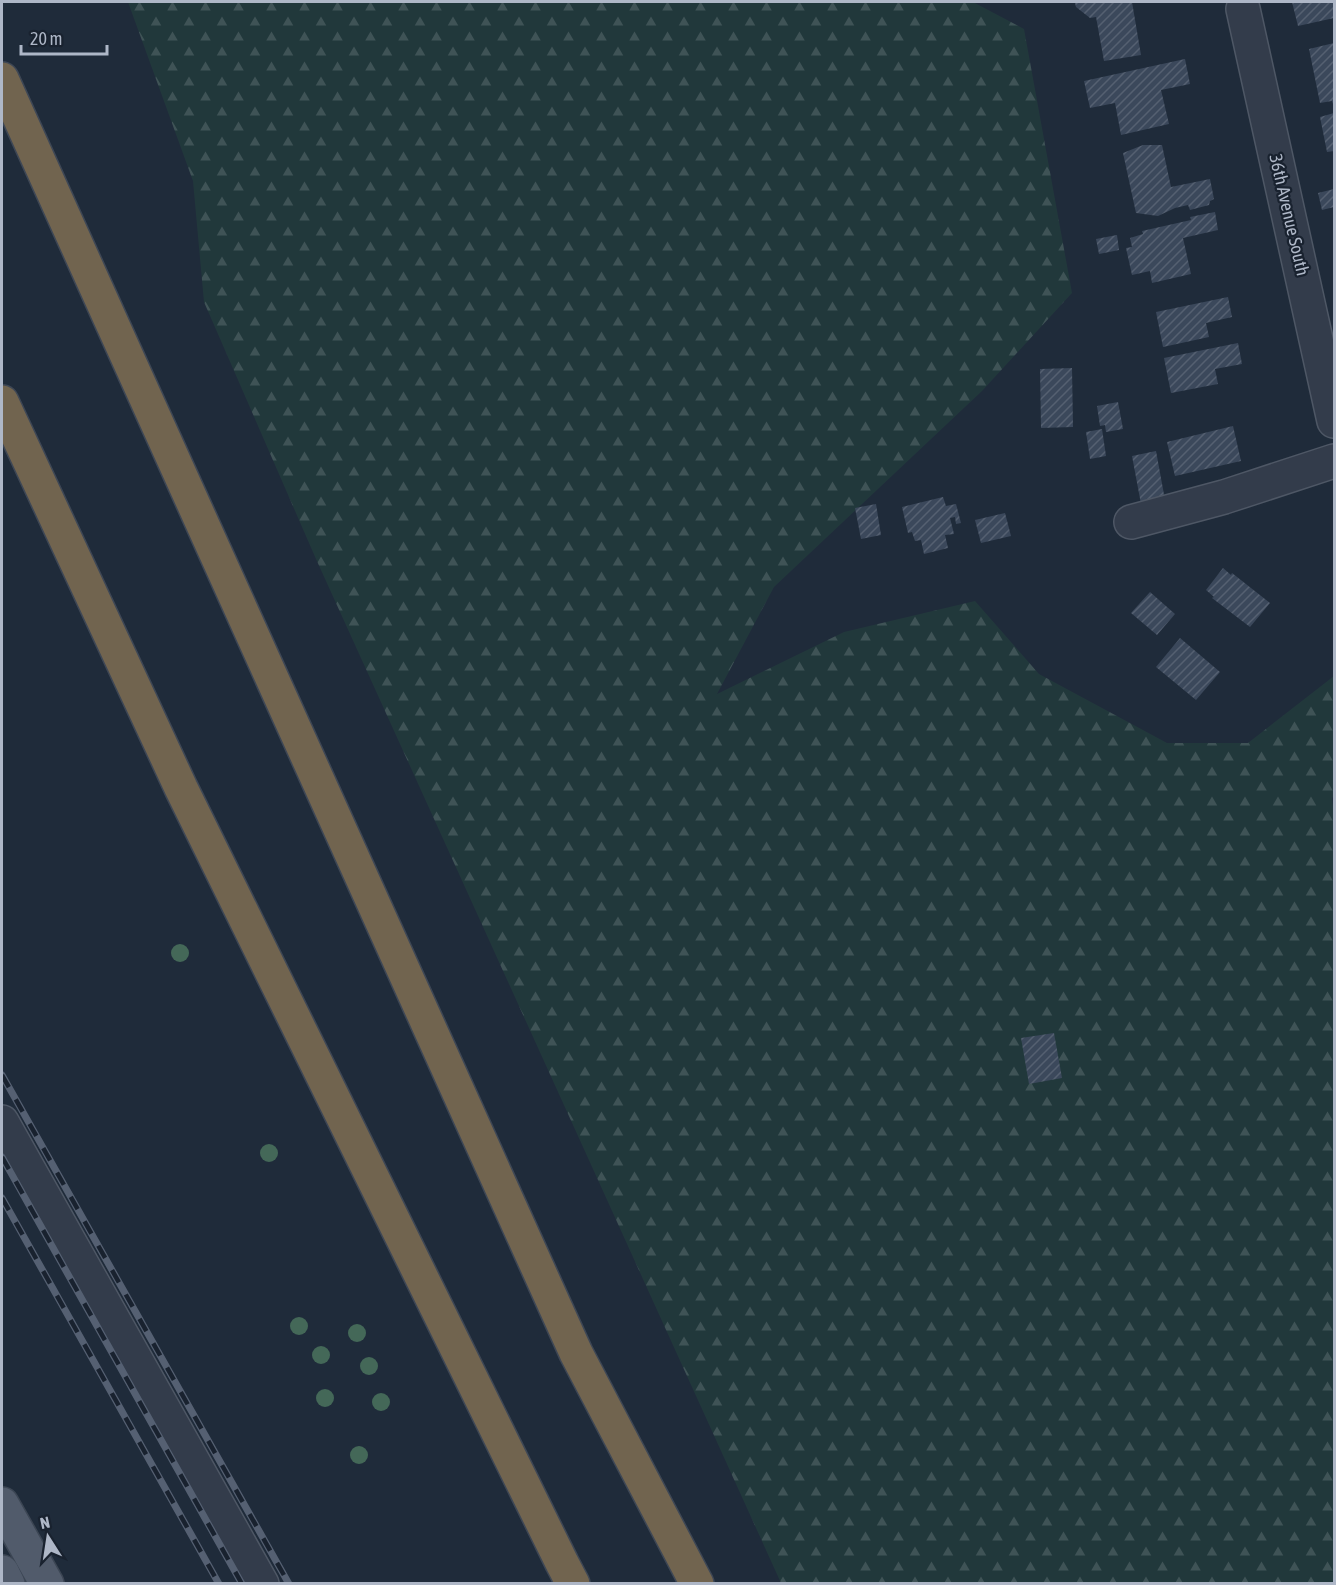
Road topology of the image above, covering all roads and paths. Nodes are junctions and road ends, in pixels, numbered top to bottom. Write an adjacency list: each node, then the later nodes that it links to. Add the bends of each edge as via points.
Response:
1 (1243, 9): 4 (street, 36th Avenue South)
2 (2, 79): 14 (highway, via 576,1353)
3 (2, 402): 13 (highway, via 181,788)
4 (1335, 420)
5 (1335, 461): 6 (street)
6 (1131, 522)
7 (2, 1122): 12 (street)
8 (2, 1504): 11 (main road)
9 (2, 1572): 10 (main road)
10 (8, 1584)
11 (47, 1584)
12 (262, 1584)
13 (573, 1584)
14 (697, 1584)

